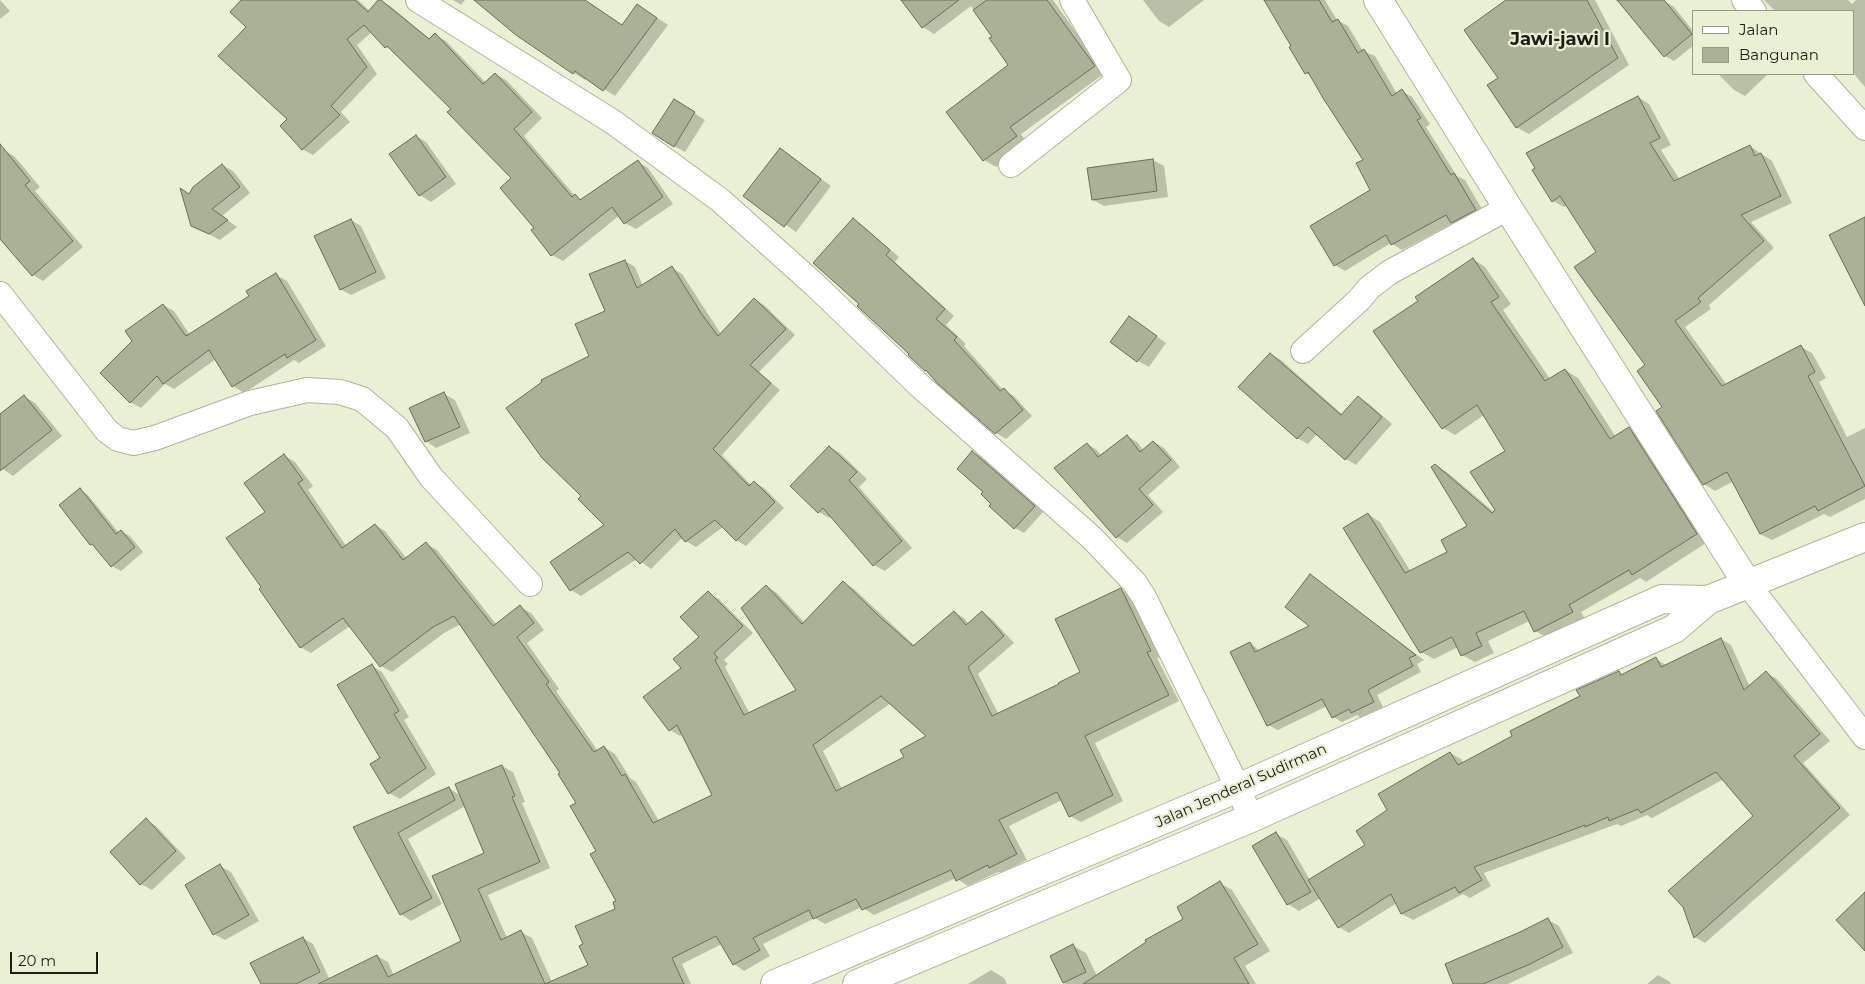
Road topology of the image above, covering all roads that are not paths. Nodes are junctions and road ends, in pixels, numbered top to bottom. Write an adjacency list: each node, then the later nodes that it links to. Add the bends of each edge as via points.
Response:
1 (418, 0): 17 (street, via 613,122 720,200 920,386 1092,538 1144,597)
2 (1072, 0): 8 (street, via 1119,80)
3 (1378, 0): 9 (main road)
4 (1744, 0): 5 (street)
5 (1753, 10)
6 (1817, 75): 7 (street)
7 (1865, 128)
8 (1010, 165)
9 (1508, 208): 11 (street, via 1390,272); 13 (main road)
10 (0, 294): 14 (street, via 107,431 118,439 132,443 155,438 250,403 307,390 340,392 362,399 397,428 431,477)
11 (1303, 351)
12 (1865, 536): 13 (main road, Jalan Jenderal Sudirman)
13 (1748, 583): 15 (main road, Jalan Jenderal Sudirman); 16 (street)
14 (530, 584)
15 (1708, 600): 17 (main road, Jalan Jenderal Sudirman, via 1662,599); 18 (main road, Jalan Jenderal Sudirman, via 1674,629)
16 (1865, 737)
17 (1238, 788): 18 (street); 19 (main road, Jalan Jenderal Sudirman)
18 (1251, 818): 20 (main road, Jalan Jenderal Sudirman)
19 (775, 984)
20 (857, 984)

